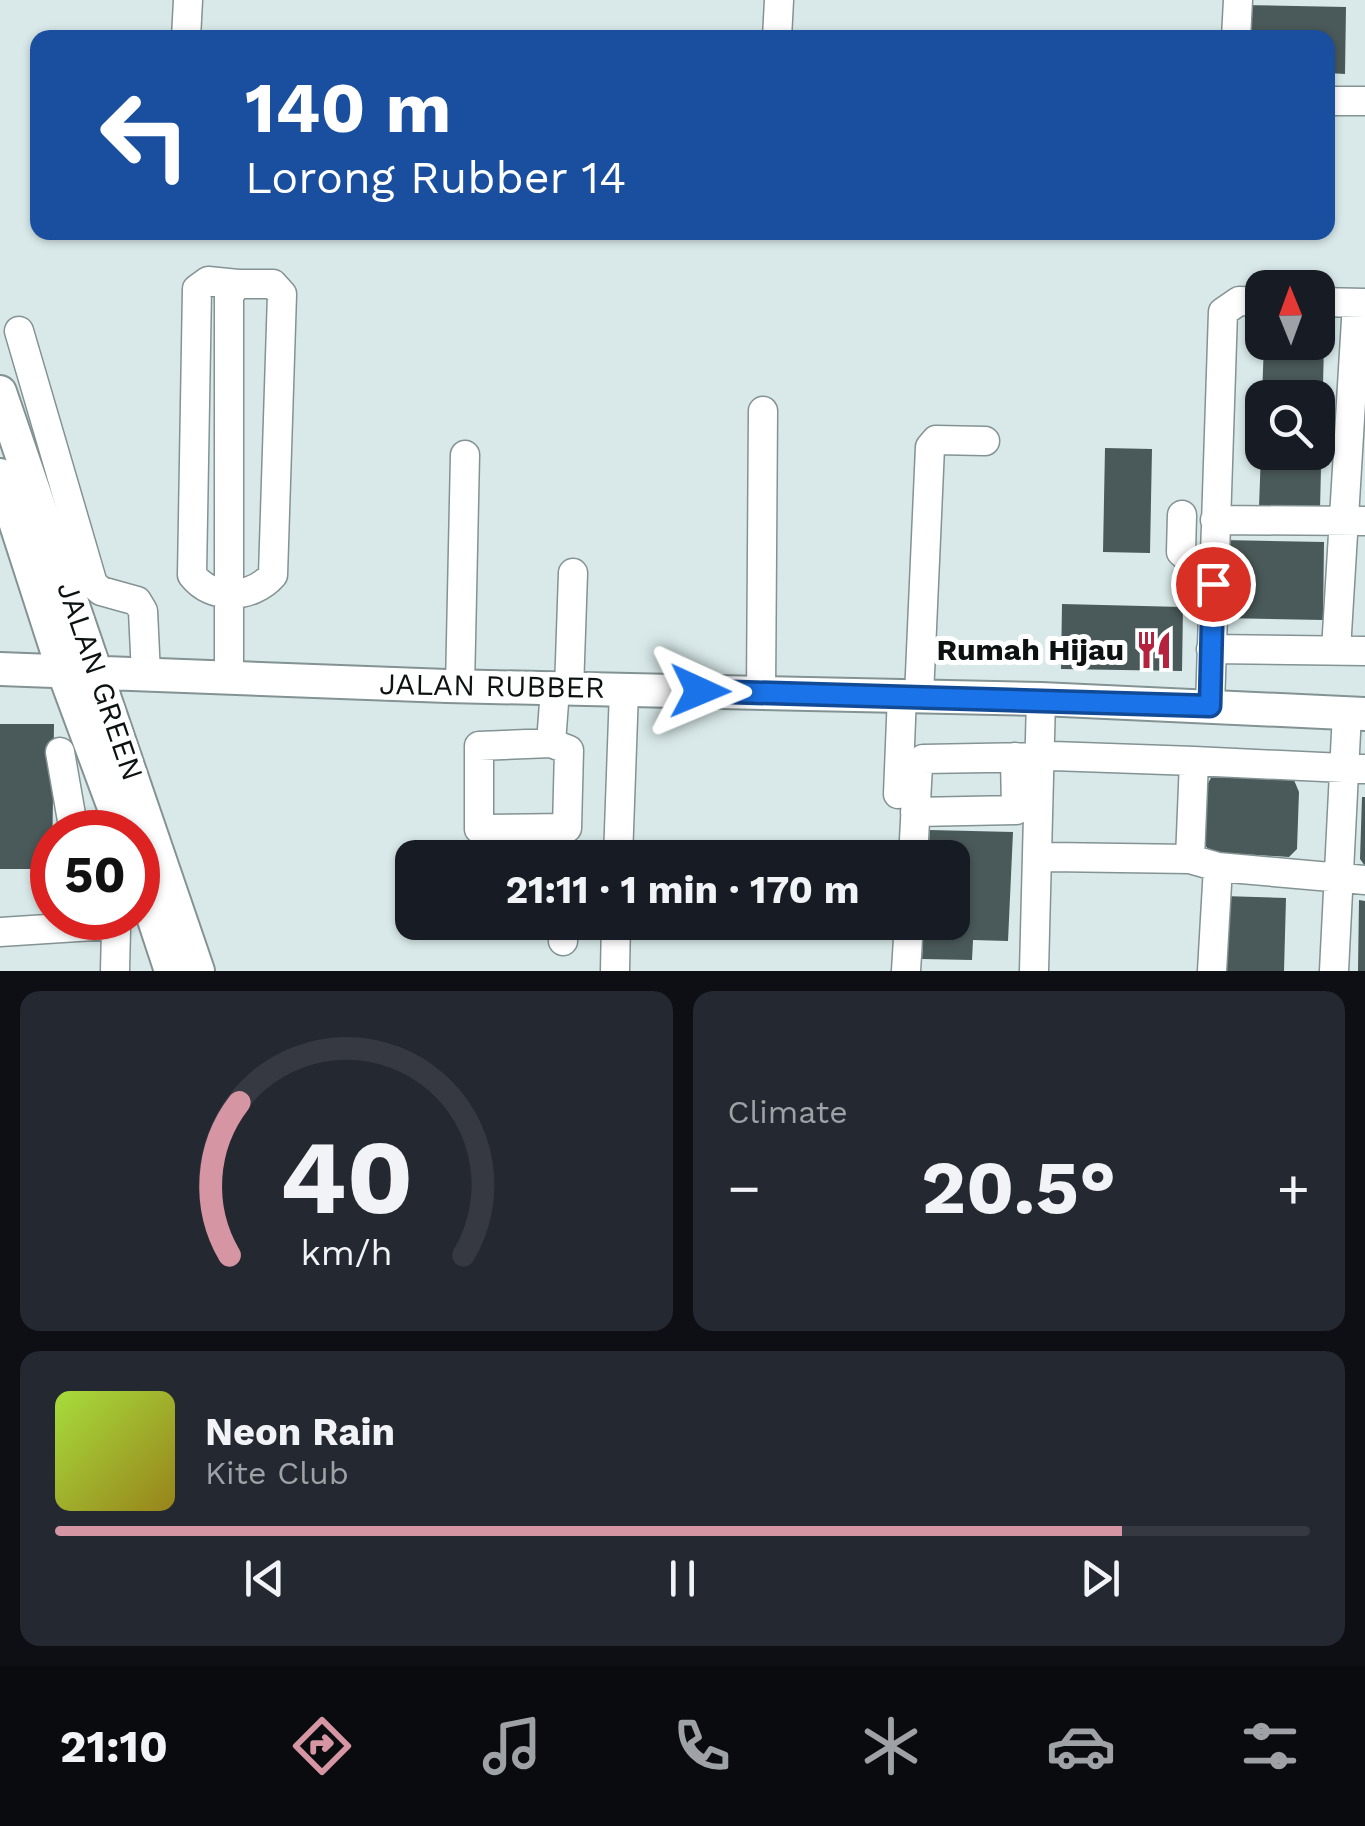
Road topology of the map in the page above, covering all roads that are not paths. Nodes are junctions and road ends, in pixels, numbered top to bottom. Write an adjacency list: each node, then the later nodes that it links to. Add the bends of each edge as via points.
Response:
1 (188, 0): 4 (street)
2 (779, 0): 5 (street)
3 (1238, 0): 6 (street)
4 (186, 30)
5 (777, 30)
6 (1236, 30)
7 (1335, 101): 8 (street)
8 (1365, 101)
9 (1245, 301): 19 (street, via 1223,312)
10 (1335, 302): 11 (street)
11 (1361, 303): 20 (street)
12 (18, 331): 29 (street, via 93,584 137,601)
13 (0, 392): 28 (main road, JALAN GREEN)
14 (763, 411): 34 (street)
15 (985, 440): 36 (street, via 936,440 930,447)
16 (465, 455): 31 (street)
17 (0, 475): 27 (main road, JALAN GREEN)
18 (1182, 515): 35 (street, via 1180,552 1201,569 1196,676)
19 (1215, 520): 20 (street); 23 (street)
20 (1354, 521): 24 (street)
21 (573, 573): 32 (street)
22 (229, 594): 22 (street, via 207,590 192,575 197,289 208,281 280,288 273,575 250,592); 30 (street)
23 (1210, 648): 24 (street); 35 (street)
24 (1336, 650): 25 (street)
25 (1365, 651)
26 (0, 670): 27 (main road, JALAN RUBBER)
27 (64, 674): 28 (main road, JALAN RUBBER); 45 (main road, JALAN GREEN)
28 (99, 674): 29 (main road, JALAN RUBBER); 60 (main road, JALAN GREEN)
29 (146, 674): 30 (main road, JALAN RUBBER)
30 (229, 678): 31 (main road, JALAN RUBBER)
31 (460, 686): 32 (main road, JALAN RUBBER)
32 (562, 689): 33 (main road, JALAN RUBBER); 39 (street)
33 (624, 690): 34 (main road, JALAN RUBBER); 48 (street)
34 (761, 692): 36 (main road, JALAN RUBBER)
35 (1210, 694): 37 (main road, JALAN RUBBER); 38 (main road, JALAN RUBBER)
36 (911, 696): 37 (main road, JALAN RUBBER); 49 (street)
37 (1048, 699): 41 (street)
38 (1356, 714): 43 (street)
39 (551, 743)
40 (60, 752): 44 (street)
41 (1036, 757): 42 (street); 46 (street); 47 (street, via 922,759); 51 (street)
42 (1194, 761): 43 (street); 52 (street)
43 (1355, 769): 54 (street)
44 (70, 810)
45 (115, 810)
46 (1027, 810): 47 (street); 62 (street)
47 (915, 812): 50 (street)
48 (619, 840)
49 (898, 840)
50 (914, 840)
51 (1050, 857): 52 (street); 63 (street)
52 (1190, 859): 53 (street)
53 (1218, 867): 54 (street); 64 (street)
54 (1351, 879): 65 (street)
55 (0, 932): 58 (street, via 109,926 116,930)
56 (159, 940): 59 (main road)
57 (615, 940): 61 (street)
58 (115, 971)
59 (171, 971)
60 (198, 971)
61 (614, 971)
62 (1034, 971)
63 (1048, 971)
64 (1212, 971)
65 (1334, 971)

